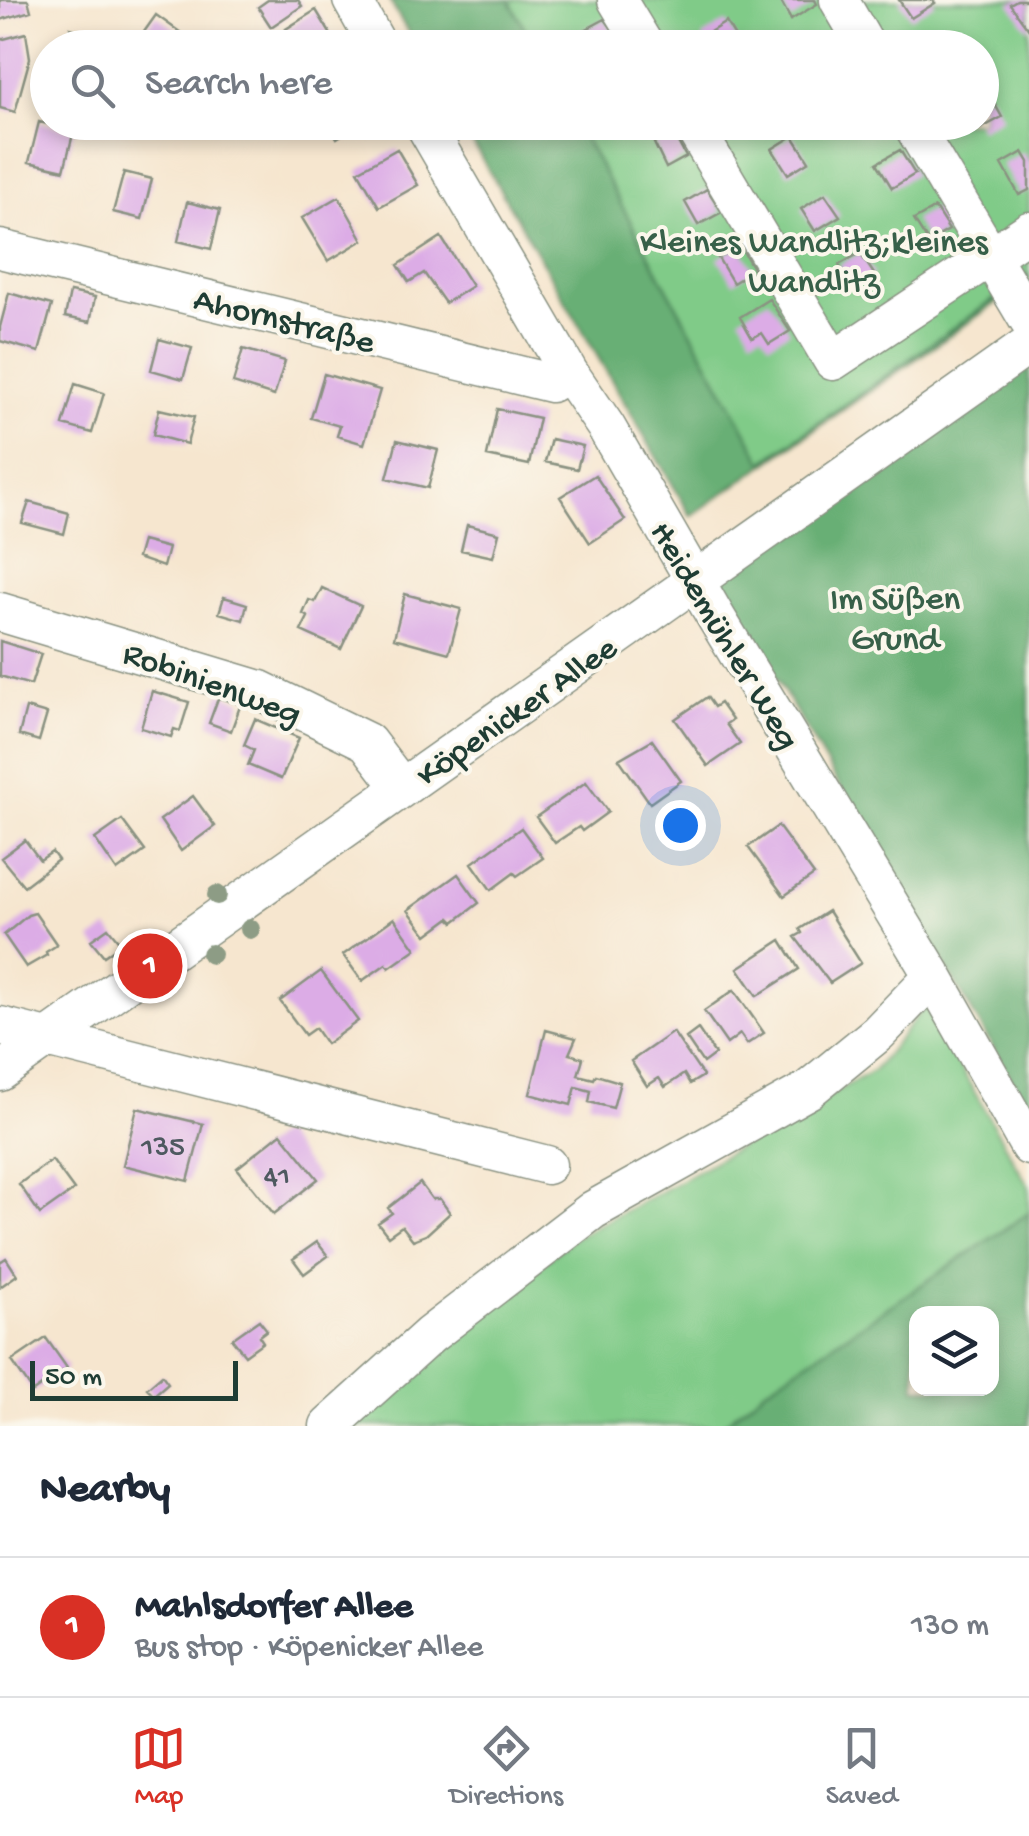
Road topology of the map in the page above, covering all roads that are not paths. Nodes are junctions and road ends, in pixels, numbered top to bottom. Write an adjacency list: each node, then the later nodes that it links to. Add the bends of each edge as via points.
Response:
1 (352, 0): 4 (street)
2 (617, 0): 5 (street)
3 (839, 0): 6 (street)
4 (369, 30)
5 (635, 30)
6 (856, 30)
7 (433, 140): 15 (street, Heidemühler Weg)
8 (701, 140): 12 (street, via 833,360)
9 (921, 140): 12 (street)
10 (1029, 231): 12 (street)
11 (0, 248): 15 (street, Ahornstraße, via 551,383)
12 (988, 255): 13 (street)
13 (1029, 321)
14 (1029, 345): 16 (street, Köpenicker Allee)
15 (569, 374): 16 (street, Heidemühler Weg)
16 (695, 581): 18 (street, Köpenicker Allee); 19 (street, Heidemühler Weg)
17 (0, 612): 18 (street, Robinienweg, via 260,690 367,742)
18 (402, 788): 21 (street, Köpenicker Allee)
19 (932, 976): 23 (street, Heidemühler Weg); 25 (street, via 878,1033 808,1090 593,1210 430,1335)
20 (0, 1026): 21 (street)
21 (49, 1037): 22 (street, Köpenicker Allee); 24 (street)
22 (0, 1072)
23 (1029, 1146)
24 (547, 1165)
25 (329, 1426)

